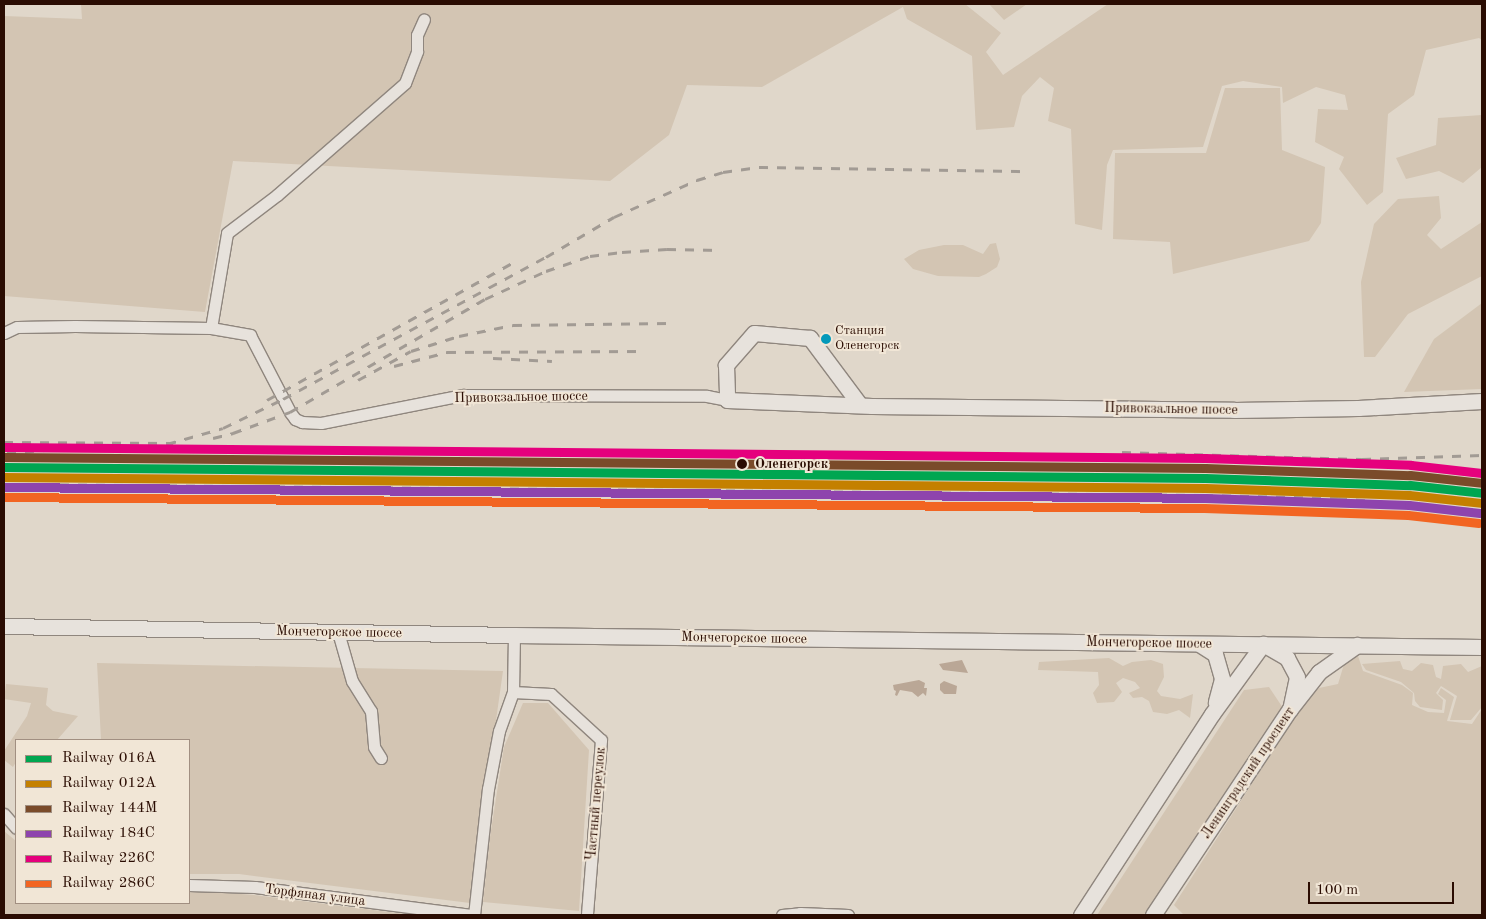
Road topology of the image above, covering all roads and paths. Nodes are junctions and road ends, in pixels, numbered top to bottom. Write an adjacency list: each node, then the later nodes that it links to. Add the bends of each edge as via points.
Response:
1 (424, 19): 2 (street, via 417,35 418,51 405,83 276,195 227,233)
2 (211, 328): 3 (street, via 17,327); 4 (street, Привокзальное шоссе, via 250,335 290,412 302,422 321,423 463,395 707,396)
3 (4, 333)
4 (727, 400): 6 (street, Привокзальное шоссе); 6 (street, via 726,365 754,332 810,338)
5 (1482, 401): 6 (street, Привокзальное шоссе, via 1234,410)
6 (860, 405)
7 (5, 625): 8 (street, Мончегорское шоссе)
8 (338, 632): 9 (street, Мончегорское шоссе); 17 (street, via 352,681 371,711 374,747)
9 (514, 635): 10 (street, Мончегорское шоссе); 14 (street)
10 (1199, 644): 11 (street, Мончегорское шоссе); 16 (street, via 1215,654 1222,679)
11 (1263, 644): 12 (street, Мончегорское шоссе); 15 (street, via 1286,658 1297,677); 16 (street)
12 (1357, 645): 13 (street, Мончегорское шоссе); 15 (street, Ленинградский проспект, via 1319,672)
13 (1482, 646)
14 (513, 692): 21 (street, via 498,731); 22 (street, Частный переулок, via 551,694 601,740)
15 (1290, 709): 26 (street, Ленинградский проспект)
16 (1212, 714): 25 (street)
17 (381, 758)
18 (4, 814): 19 (street)
19 (15, 827)
20 (190, 885): 21 (street, Торфяная улица, via 255,887)
21 (472, 915)
22 (587, 915)
23 (782, 915): 24 (street)
24 (848, 915)
25 (1081, 915)
26 (1153, 915)

